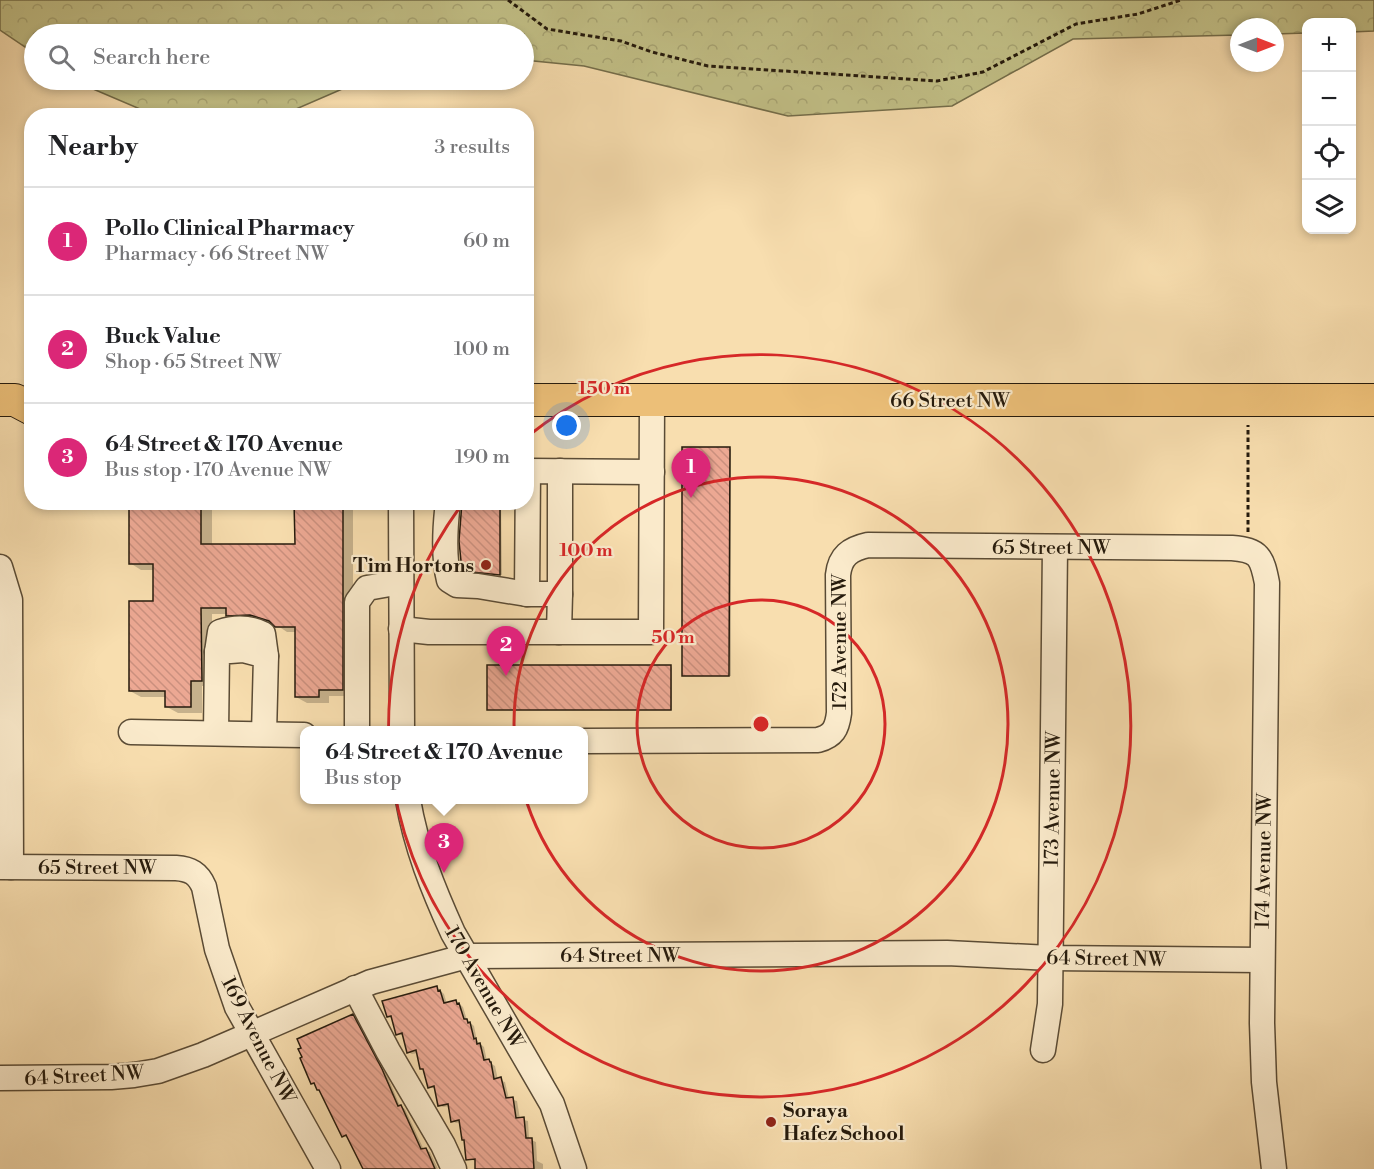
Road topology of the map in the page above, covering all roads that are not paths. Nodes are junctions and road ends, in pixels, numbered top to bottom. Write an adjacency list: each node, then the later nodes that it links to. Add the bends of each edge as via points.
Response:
1 (534, 400): 2 (main road, 66 Street NW)
2 (652, 400): 3 (main road, 66 Street NW); 6 (street)
3 (1374, 400)
4 (534, 470): 5 (street)
5 (560, 471): 6 (street); 16 (street)
6 (652, 472): 18 (street, via 651,632)
7 (401, 510): 14 (street)
8 (447, 510): 15 (street, via 449,580 457,585)
9 (527, 510): 15 (street)
10 (1055, 547): 11 (street, 65 Street NW); 12 (street, 65 Street NW, via 868,545); 30 (street, 173 Avenue NW)
11 (1252, 551): 31 (street, 174 Avenue NW, via 1264,567 1266,583)
12 (846, 554): 25 (street, 172 Avenue NW, via 838,575 839,713 835,731 828,738)
13 (0, 567): 27 (street, via 10,600)
14 (401, 582): 17 (street); 19 (street, via 367,588 357,602)
15 (527, 594): 16 (street)
16 (560, 594): 18 (street)
17 (401, 629): 18 (street); 20 (street)
18 (560, 632)
19 (357, 726)
20 (402, 726)
21 (131, 732): 22 (street)
22 (216, 733): 23 (street); 23 (street, via 217,652 243,650 266,656)
23 (264, 734): 24 (street)
24 (300, 735)
25 (588, 741)
26 (409, 804): 29 (street, 170 Avenue NW, via 430,881)
27 (6, 867): 28 (street, 65 Street NW, via 176,867)
28 (194, 872): 33 (street, 169 Avenue NW, via 204,887 223,971)
29 (467, 956): 30 (street, 64 Street NW, via 947,953); 32 (street, 64 Street NW); 38 (street, 170 Avenue NW, via 552,1104)
30 (1050, 958): 31 (street, 64 Street NW); 34 (street, 173 Avenue NW, via 1050,1004)
31 (1262, 960): 39 (street, 174 Avenue NW, via 1264,1082)
32 (355, 988): 33 (street, 64 Street NW); 37 (street)
33 (250, 1034): 35 (street, 64 Street NW, via 180,1064 134,1075); 36 (street, 169 Avenue NW)
34 (1043, 1050)
35 (0, 1078)
36 (328, 1169)
37 (454, 1169)
38 (574, 1169)
39 (1274, 1169)

